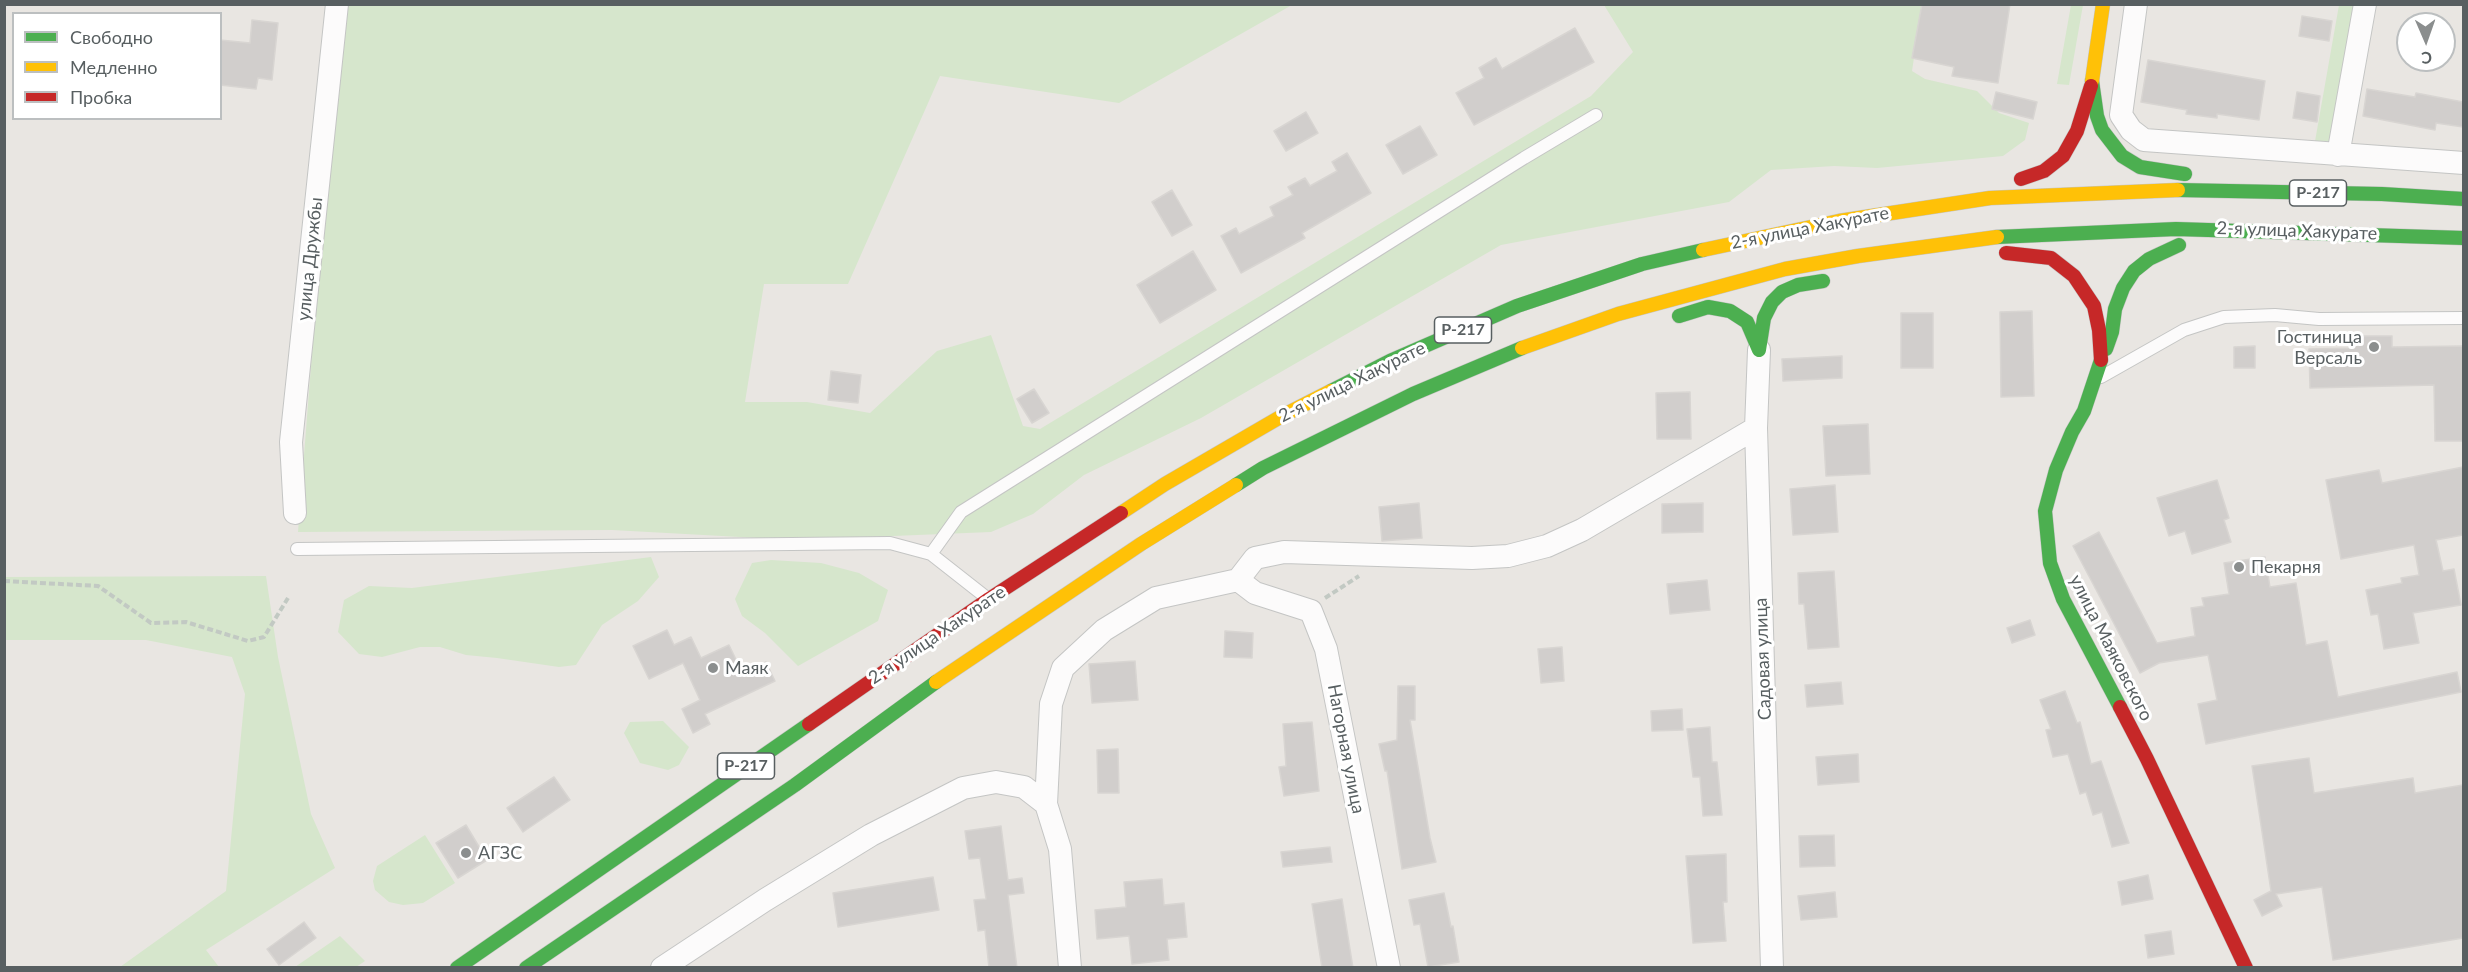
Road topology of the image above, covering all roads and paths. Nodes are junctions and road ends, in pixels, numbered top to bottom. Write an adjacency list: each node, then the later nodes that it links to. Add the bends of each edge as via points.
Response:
1 (337, 4): 34 (street, улица Дружбы, via 291,442)
2 (2103, 4): 5 (main road)
3 (2136, 4): 7 (street, via 2121,115 2144,140)
4 (2365, 4): 7 (street)
5 (2092, 81): 9 (main road, via 2097,116 2122,156 2140,167); 11 (main road, via 2077,131 2063,156 2044,171 2016,179)
6 (1596, 115): 36 (lane, via 961,512)
7 (2338, 155): 8 (street)
8 (2463, 163)
9 (2179, 173): 10 (main road); 12 (main road)
10 (2123, 174)
11 (2055, 177)
12 (2339, 193): 13 (main road, 2-я улица Хакурате / Р-217); 24 (main road, 2-я улица Хакурате / Р-217, via 2172,190 1990,198 1839,221 1642,264)
13 (2463, 198)
14 (2337, 232): 15 (main road, 2-я улица Хакурате / Р-217); 16 (main road); 33 (main road, 2-я улица Хакурате / Р-217, via 2176,229 1992,237 1785,269 1618,314 1521,348 1413,394 1263,468)
15 (2463, 237)
16 (2242, 245)
17 (2146, 246): 29 (main road, via 2184,245 2149,259 2134,271 2115,309 2112,332)
18 (2057, 249): 29 (main road, via 2000,254 2051,258 2074,276 2094,306)
19 (1630, 253): 24 (main road)
20 (1832, 279): 21 (main road)
21 (1798, 285): 22 (main road); 28 (main road, via 1772,302 1764,318)
22 (1764, 293)
23 (1741, 299): 25 (main road)
24 (1517, 306): 41 (main road, 2-я улица Хакурате / Р-217, via 1390,361 1282,416 1165,484)
25 (1708, 307): 27 (main road); 28 (main road, via 1730,311 1747,322)
26 (2463, 318): 30 (lane, via 2224,317 2184,330)
27 (1663, 321)
28 (1759, 350): 32 (street, Садовая улица)
29 (2101, 360): 30 (main road, улица Маяковского)
30 (2096, 380): 52 (main road, улица Маяковского, via 2056,470 2045,511 2050,562 2063,599 2147,759)
31 (1388, 422): 33 (main road)
32 (1756, 428): 39 (street, via 1582,530 1547,546 1508,556 1472,558 1284,552 1255,558); 51 (street, Садовая улица)
33 (1204, 505): 44 (main road, 2-я улица Хакурате / Р-217, via 938,680)
34 (295, 513)
35 (297, 549): 36 (lane, via 891,543)
36 (931, 554): 41 (lane)
37 (1362, 575): 42 (path, via 1328,595)
38 (4, 580): 40 (path, via 98,586 151,623 186,622 248,641 264,637)
39 (1238, 580): 42 (street, via 1255,593); 43 (street, via 1156,598 1104,630 1063,668 1051,704)
40 (288, 598)
41 (989, 599): 45 (main road, 2-я улица Хакурате / Р-217)
42 (1311, 611): 50 (street, Нагорная улица, via 1326,649)
43 (1046, 804): 48 (street, via 1024,787 996,782 963,788 871,835); 49 (street, via 1060,849)
44 (699, 850): 46 (main road, 2-я улица Хакурате / Р-217); 47 (street, via 694,858)
45 (458, 968)
46 (525, 968)
47 (545, 968)
48 (662, 968)
49 (1070, 968)
50 (1389, 968)
51 (1772, 968)
52 (2246, 968)

